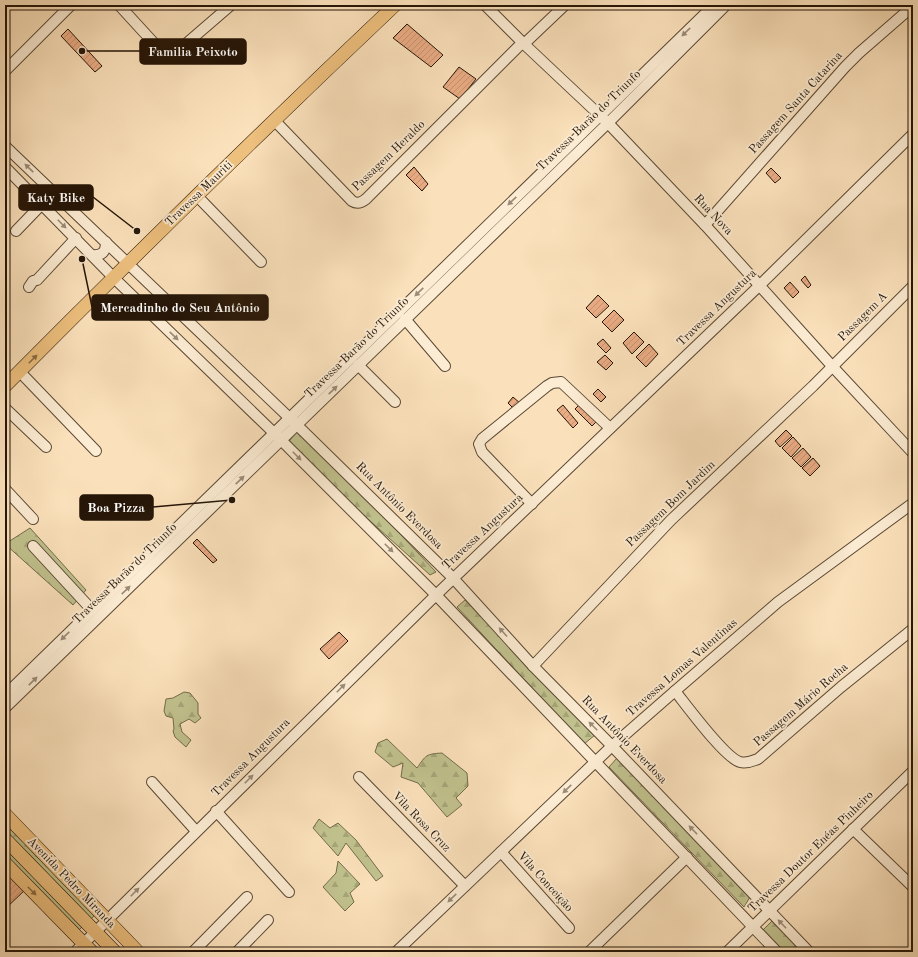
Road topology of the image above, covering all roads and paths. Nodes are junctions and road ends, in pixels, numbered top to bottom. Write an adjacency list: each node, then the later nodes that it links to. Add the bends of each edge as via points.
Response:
1 (71, 5): 11 (street)
2 (119, 5): 3 (street, via 162,52 173,55)
3 (231, 5)
4 (396, 5): 14 (main road, Travessa Mauriti)
5 (485, 5): 10 (street, Rua Nova)
6 (565, 5): 10 (street)
7 (714, 5): 12 (street, Travessa Barão do Triunfo, one-way to 12)
8 (726, 5): 12 (street, Travessa Barão do Triunfo)
9 (913, 6): 20 (street, Passagem Santa Catarina, via 845,67)
10 (523, 44): 13 (street, Rua Nova); 14 (street, Passagem Heraldo, via 361,202 352,201)
11 (5, 71)
12 (648, 76): 13 (street, Travessa Barão do Triunfo)
13 (604, 119): 20 (street, Rua Nova); 28 (street, Travessa Barão do Triunfo)
14 (274, 120): 18 (main road, Travessa Mauriti)
15 (913, 134): 29 (street, Travessa Angustura)
16 (5, 146): 23 (street, Rua Antônio Everdosa, one-way to 16)
17 (5, 167): 19 (street)
18 (196, 196): 25 (street); 26 (main road, Travessa Mauriti)
19 (42, 204): 21 (street); 22 (street, one-way to 22)
20 (705, 225): 29 (street, Rua Nova)
21 (16, 232)
22 (76, 238): 24 (street); 31 (street)
23 (106, 242): 24 (street, via 103,253 98,256); 26 (street, Rua Antônio Everdosa)
24 (92, 255): 27 (street)
25 (261, 262)
26 (128, 263): 27 (main road, Travessa Mauriti); 40 (street, Rua Antônio Everdosa)
27 (114, 278): 36 (main road, Travessa Mauriti, one-way to 27); 42 (street, one-way to 42)
28 (438, 280): 32 (street, Travessa Barão do Triunfo); 40 (street, Travessa Barão do Triunfo, one-way to 40)
29 (760, 285): 35 (street, Rua Nova); 41 (street, Travessa Angustura)
30 (913, 286): 35 (street, Passagem A)
31 (29, 287)
32 (405, 319): 33 (street, Travessa Barão do Triunfo); 34 (street)
33 (358, 365): 38 (street); 40 (street, Travessa Barão do Triunfo, one-way to 33)
34 (445, 366)
35 (832, 366): 45 (street, Rua Nova); 56 (street, Passagem Bom Jardim, via 671,520)
36 (20, 372): 37 (main road, Travessa Mauriti); 44 (street)
37 (5, 386)
38 (395, 402)
39 (5, 408): 43 (street)
40 (293, 421): 42 (street, Travessa Barão do Triunfo); 51 (street, Rua Antônio Everdosa)
41 (610, 428): 48 (street, Travessa Angustura); 48 (street, via 560,382 547,386 482,439 479,444 482,452)
42 (277, 436): 52 (street, one-way to 52); 53 (street, Travessa Barão do Triunfo)
43 (46, 447)
44 (96, 451)
45 (913, 453)
46 (5, 489): 49 (street)
47 (913, 503): 57 (street, Travessa Lomas Valentinas, via 778,602)
48 (532, 504): 51 (street, Travessa Angustura)
49 (33, 518)
50 (33, 546): 54 (street)
51 (453, 578): 52 (street, Travessa Angustura); 56 (street, Rua Antônio Everdosa, one-way to 51)
52 (436, 595): 61 (street); 65 (street, Travessa Angustura, one-way to 52)
53 (108, 602): 54 (street, Travessa Barão do Triunfo); 59 (street, Travessa Barão do Triunfo, one-way to 53)
54 (92, 610): 58 (street, Travessa Barão do Triunfo, one-way to 58)
55 (913, 629): 57 (street, Passagem Mário Rocha, via 758,759 748,763 738,762 723,750)
56 (533, 666): 60 (street, Rua Antônio Everdosa, one-way to 56)
57 (675, 691): 60 (street, Travessa Lomas Valentinas)
58 (5, 695)
59 (5, 708)
60 (612, 746): 61 (street, Travessa Lomas Valentinas); 77 (street, Rua Antônio Everdosa, one-way to 60)
61 (595, 762): 70 (street, Travessa Lomas Valentinas, one-way to 70); 71 (street)
62 (913, 771): 67 (street, Travessa Doutor Enéas Pinheiro)
63 (359, 777): 73 (street, Vila Rosa Cruz)
64 (152, 782): 68 (street)
65 (216, 811): 68 (street, Travessa Angustura); 75 (street)
66 (5, 814): 78 (main road, Avenida Pedro Miranda)
67 (853, 829): 74 (street); 77 (street, Travessa Doutor Enéas Pinheiro)
68 (196, 831): 78 (street, Travessa Angustura, one-way to 68)
69 (5, 839): 82 (main road, Avenida Pedro Miranda)
70 (502, 852): 73 (street, Travessa Lomas Valentinas); 81 (street, Vila Conceição)
71 (687, 857): 80 (street); 89 (street)
72 (5, 863): 83 (main road, one-way to 83)
73 (465, 886): 88 (street, Travessa Lomas Valentinas, one-way to 88)
74 (913, 887)
75 (289, 892)
76 (247, 897): 86 (street)
77 (770, 911): 80 (street, Travessa Doutor Enéas Pinheiro); 92 (street, Rua Antônio Everdosa, one-way to 77)
78 (107, 920): 82 (street, Travessa Angustura); 85 (main road, Avenida Pedro Miranda)
79 (268, 920): 87 (street)
80 (753, 927): 90 (street, Travessa Doutor Enéas Pinheiro); 91 (street)
81 (569, 928)
82 (95, 932): 83 (street, Travessa Angustura); 84 (main road, Avenida Pedro Miranda)
83 (83, 949)
84 (115, 952)
85 (138, 952)
86 (193, 952)
87 (237, 952)
88 (396, 952)
89 (589, 952)
90 (727, 952)
91 (777, 952)
92 (809, 952)

